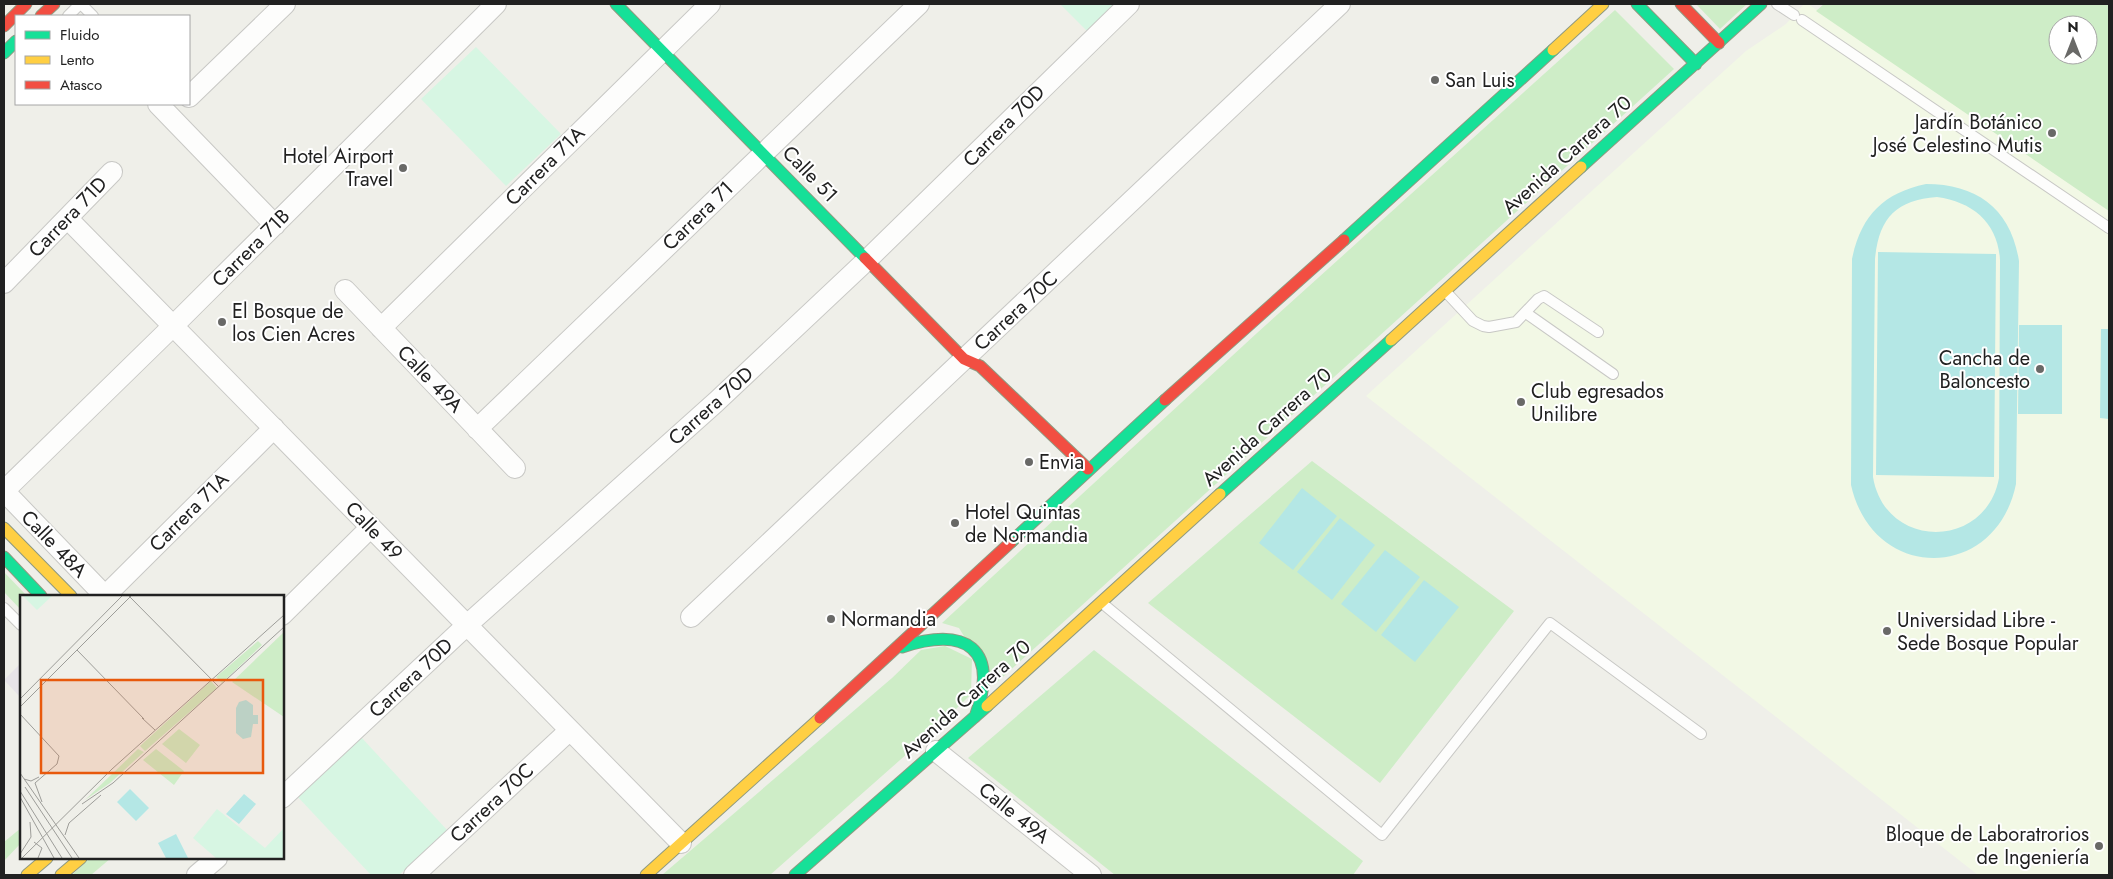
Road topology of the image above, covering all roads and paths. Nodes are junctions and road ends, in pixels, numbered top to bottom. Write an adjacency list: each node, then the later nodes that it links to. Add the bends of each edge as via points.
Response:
1 (26, 4): 20 (main road)
2 (54, 4): 17 (main road)
3 (81, 4): 18 (lane); 19 (lane)
4 (285, 4): 26 (street)
5 (496, 4): 31 (street, Carrera 71B)
6 (616, 4): 23 (main road, Calle 51)
7 (632, 4): 23 (main road, Calle 51)
8 (710, 4): 23 (street, Carrera 71A)
9 (919, 4): 28 (street, Carrera 71)
10 (1129, 4): 33 (street, Carrera 70D)
11 (1340, 4): 41 (street, Carrera 70C)
12 (1603, 4): 46 (main road)
13 (1637, 4): 25 (main road)
14 (1681, 4): 22 (main road)
15 (1761, 4): 22 (main road, Avenida Carrera 70)
16 (1778, 4): 32 (lane)
17 (42, 15)
18 (69, 15)
19 (92, 15)
20 (4, 26)
21 (15, 43): 24 (main road)
22 (1719, 43): 25 (main road, Avenida Carrera 70)
23 (666, 47): 28 (main road, Calle 51); 39 (street, Carrera 71A)
24 (4, 53)
25 (1696, 64): 36 (main road, Avenida Carrera 70)
26 (190, 96)
27 (170, 108): 31 (street)
28 (767, 150): 33 (main road, Calle 51); 44 (street, Carrera 71)
29 (112, 172): 30 (street, Carrera 71D)
30 (68, 219): 34 (street, Carrera 71D); 38 (street, Calle 49)
31 (275, 224): 38 (street, Carrera 71B)
32 (2109, 228)
33 (871, 256): 41 (main road, Calle 51); 60 (street, Carrera 70D, via 709,409)
34 (4, 283)
35 (345, 290): 39 (street, Calle 49A)
36 (1445, 291): 37 (lane, via 1483,326 1512,324); 55 (main road, Avenida Carrera 70)
37 (1526, 312): 40 (lane, via 1544,296); 42 (lane)
38 (173, 326): 43 (street, Calle 49); 47 (street, Carrera 71B)
39 (381, 328): 44 (street, Calle 49A)
40 (1598, 332)
41 (972, 359): 46 (main road, Calle 51); 58 (street, Carrera 70C)
42 (1613, 374)
43 (274, 428): 48 (street, Calle 49); 54 (street, Carrera 71A)
44 (477, 429): 45 (street, Calle 49A)
45 (514, 468)
46 (1088, 469): 61 (main road)
47 (4, 491): 53 (street, Calle 48A)
48 (371, 527): 57 (street); 60 (street, Calle 49)
49 (4, 528): 52 (main road)
50 (4, 557): 51 (main road)
51 (40, 595)
52 (70, 595)
53 (104, 595)
54 (106, 595)
55 (1102, 602): 62 (main road, Avenida Carrera 70); 64 (lane, via 1382,835 1550,623)
56 (4, 608): 59 (lane)
57 (284, 613)
58 (691, 617)
59 (20, 623)
60 (467, 626): 63 (street, Calle 49); 66 (street, Carrera 70D)
61 (897, 648): 62 (main road, via 942,638 962,641 972,649 985,673 982,700); 67 (main road)
62 (975, 717): 65 (main road, Avenida Carrera 70)
63 (570, 730): 67 (street, Calle 49); 74 (street, Carrera 70C)
64 (1701, 734)
65 (936, 751): 76 (main road, Avenida Carrera 70); 77 (street, Calle 49A)
66 (284, 793)
67 (680, 843): 75 (main road)
68 (46, 859): 71 (main road)
69 (80, 859): 72 (main road)
70 (216, 859): 73 (street)
71 (27, 875)
72 (61, 875)
73 (197, 875)
74 (414, 875)
75 (646, 875)
76 (795, 875)
77 (1091, 875)

